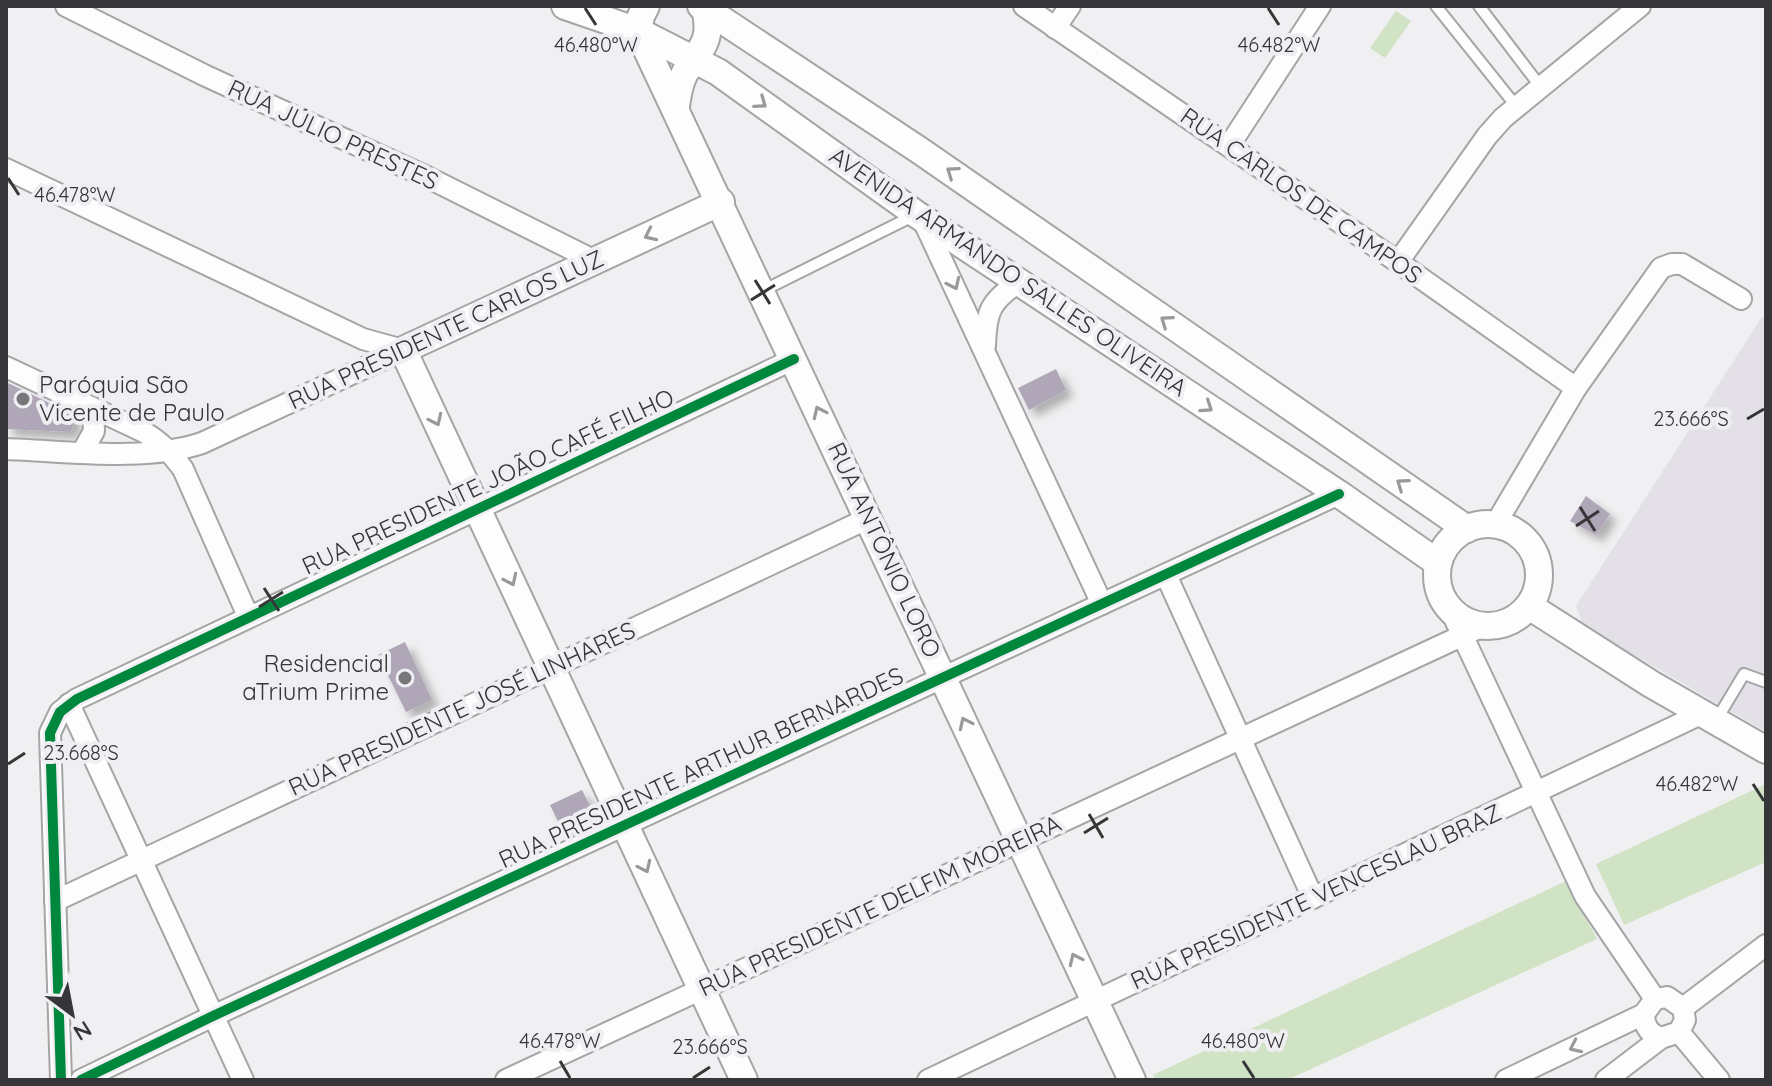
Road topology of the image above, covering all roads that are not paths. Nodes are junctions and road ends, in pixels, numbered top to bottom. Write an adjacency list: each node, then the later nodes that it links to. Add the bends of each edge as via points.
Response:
1 (565, 6): 10 (street, AVENIDA ARMANDO SALLES OLIVEIRA)
2 (1024, 6): 11 (street, RUA CARLOS DE CAMPOS)
3 (1070, 6): 11 (street)
4 (1320, 6): 16 (street)
5 (1436, 6): 15 (lane)
6 (1479, 6): 13 (lane)
7 (1640, 6): 13 (street)
8 (69, 7): 20 (street, RUA JÚLIO PRESTES)
9 (703, 7): 12 (street, via 708,34); 38 (street, AVENIDA ARMANDO SALLES OLIVEIRA, one-way to 9)
10 (642, 18): 12 (street, AVENIDA ARMANDO SALLES OLIVEIRA); 14 (street, RUA ANTÔNIO LORO, via 646,51)
11 (1055, 28): 16 (street, RUA CARLOS DE CAMPOS)
12 (696, 59): 14 (street, via 682,80); 19 (street, AVENIDA ARMANDO SALLES OLIVEIRA, one-way to 19)
13 (1540, 86): 15 (street)
14 (676, 106): 18 (street, RUA ANTÔNIO LORO)
15 (1516, 106): 21 (street, via 1487,136)
16 (1229, 146): 21 (street, RUA CARLOS DE CAMPOS)
17 (6, 169): 25 (street, via 363,339)
18 (721, 202): 20 (street, RUA PRESIDENTE CARLOS LUZ, one-way to 20); 23 (street, RUA ANTÔNIO LORO)
19 (920, 216): 22 (street, AVENIDA ARMANDO SALLES OLIVEIRA); 23 (lane); 26 (street, one-way to 26)
20 (595, 261): 25 (street, RUA PRESIDENTE CARLOS LUZ)
21 (1398, 262): 29 (street, RUA CARLOS DE CAMPOS)
22 (1019, 282): 26 (street, via 991,307); 34 (street, AVENIDA ARMANDO SALLES OLIVEIRA, one-way to 34)
23 (762, 291): 27 (street, RUA ANTÔNIO LORO)
24 (1741, 299): 29 (street, via 1682,264 1661,268)
25 (403, 350): 33 (street, RUA PRESIDENTE CARLOS LUZ, via 202,443); 35 (street, one-way to 35)
26 (985, 350): 41 (street)
27 (794, 359): 35 (street, RUA PRESIDENTE JOÃO CAFÉ FILHO); 36 (street, RUA ANTÔNIO LORO, one-way to 27)
28 (6, 367): 30 (street)
29 (1576, 388): 37 (street)
30 (93, 408): 32 (street, via 94,431); 33 (street, via 144,432)
31 (6, 449): 32 (street, RUA PRESIDENTE CARLOS LUZ)
32 (83, 451): 33 (street, RUA PRESIDENTE CARLOS LUZ)
33 (169, 451): 44 (street, via 183,469)
34 (1339, 494): 39 (street, AVENIDA ARMANDO SALLES OLIVEIRA); 40 (street, RUA PRESIDENTE ARTHUR BERNARDES)
35 (478, 510): 44 (street, RUA PRESIDENTE JOÃO CAFÉ FILHO); 47 (street, one-way to 47)
36 (869, 518): 47 (street, RUA PRESIDENTE JOSÉ LINHARES); 49 (street, RUA ANTÔNIO LORO)
37 (1495, 525): 38 (street); 43 (street, via 1515,531 1535,553 1539,582)
38 (1467, 529): 39 (street, via 1454,537)
39 (1438, 563): 42 (street, via 1439,588)
40 (1166, 575): 41 (street, RUA PRESIDENTE ARTHUR BERNARDES); 53 (street)
41 (1102, 604): 49 (street, RUA PRESIDENTE ARTHUR BERNARDES)
42 (1447, 604): 45 (street); 46 (street, via 1441,633)
43 (1529, 606): 45 (street, via 1511,621); 52 (street)
44 (248, 616): 51 (street, RUA PRESIDENTE JOÃO CAFÉ FILHO)
45 (1479, 629): 46 (street, RUA PRESIDENTE DELFIM MOREIRA); 48 (street); 48 (street)
46 (1428, 651): 53 (street, RUA PRESIDENTE DELFIM MOREIRA)
47 (551, 667): 56 (street); 58 (street, RUA PRESIDENTE JOSÉ LINHARES)
48 (1482, 676): 55 (street)
49 (944, 678): 56 (street, RUA PRESIDENTE ARTHUR BERNARDES); 57 (street, RUA ANTÔNIO LORO, one-way to 49)
50 (1766, 682): 52 (lane, via 1744,674)
51 (69, 704): 58 (street); 60 (street, via 50,733)
52 (1709, 717): 54 (street); 55 (street, RUA PRESIDENTE VENCESLAU BRAZ)
53 (1240, 739): 57 (street, RUA PRESIDENTE DELFIM MOREIRA); 59 (street)
54 (1766, 750)
55 (1537, 792): 59 (street, RUA PRESIDENTE VENCESLAU BRAZ); 64 (street, via 1585,896)
56 (625, 825): 62 (street, one-way to 62); 66 (street, RUA PRESIDENTE ARTHUR BERNARDES)
57 (1020, 841): 62 (street, RUA PRESIDENTE DELFIM MOREIRA); 63 (street, RUA ANTÔNIO LORO, one-way to 57)
58 (141, 861): 60 (street, RUA PRESIDENTE JOSÉ LINHARES); 66 (street)
59 (1313, 898): 63 (street, RUA PRESIDENTE VENCESLAU BRAZ)
60 (55, 901): 68 (street)
61 (1766, 945): 65 (street)
62 (702, 989): 71 (street, RUA PRESIDENTE DELFIM MOREIRA); 72 (street)
63 (1095, 1001): 73 (street, RUA PRESIDENTE VENCESLAU BRAZ); 74 (street, RUA ANTÔNIO LORO)
64 (1649, 1007): 65 (street, via 1673,999); 67 (street, via 1646,1027); 75 (street, one-way to 75)
65 (1683, 1008): 67 (street, via 1685,1020)
66 (213, 1016): 69 (street, RUA PRESIDENTE ARTHUR BERNARDES); 70 (street)
67 (1670, 1035): 76 (street); 77 (street)
68 (61, 1080)
69 (81, 1080)
70 (243, 1080)
71 (506, 1080)
72 (744, 1080)
73 (928, 1080)
74 (1132, 1080)
75 (1506, 1080)
76 (1606, 1080)
77 (1719, 1080)

